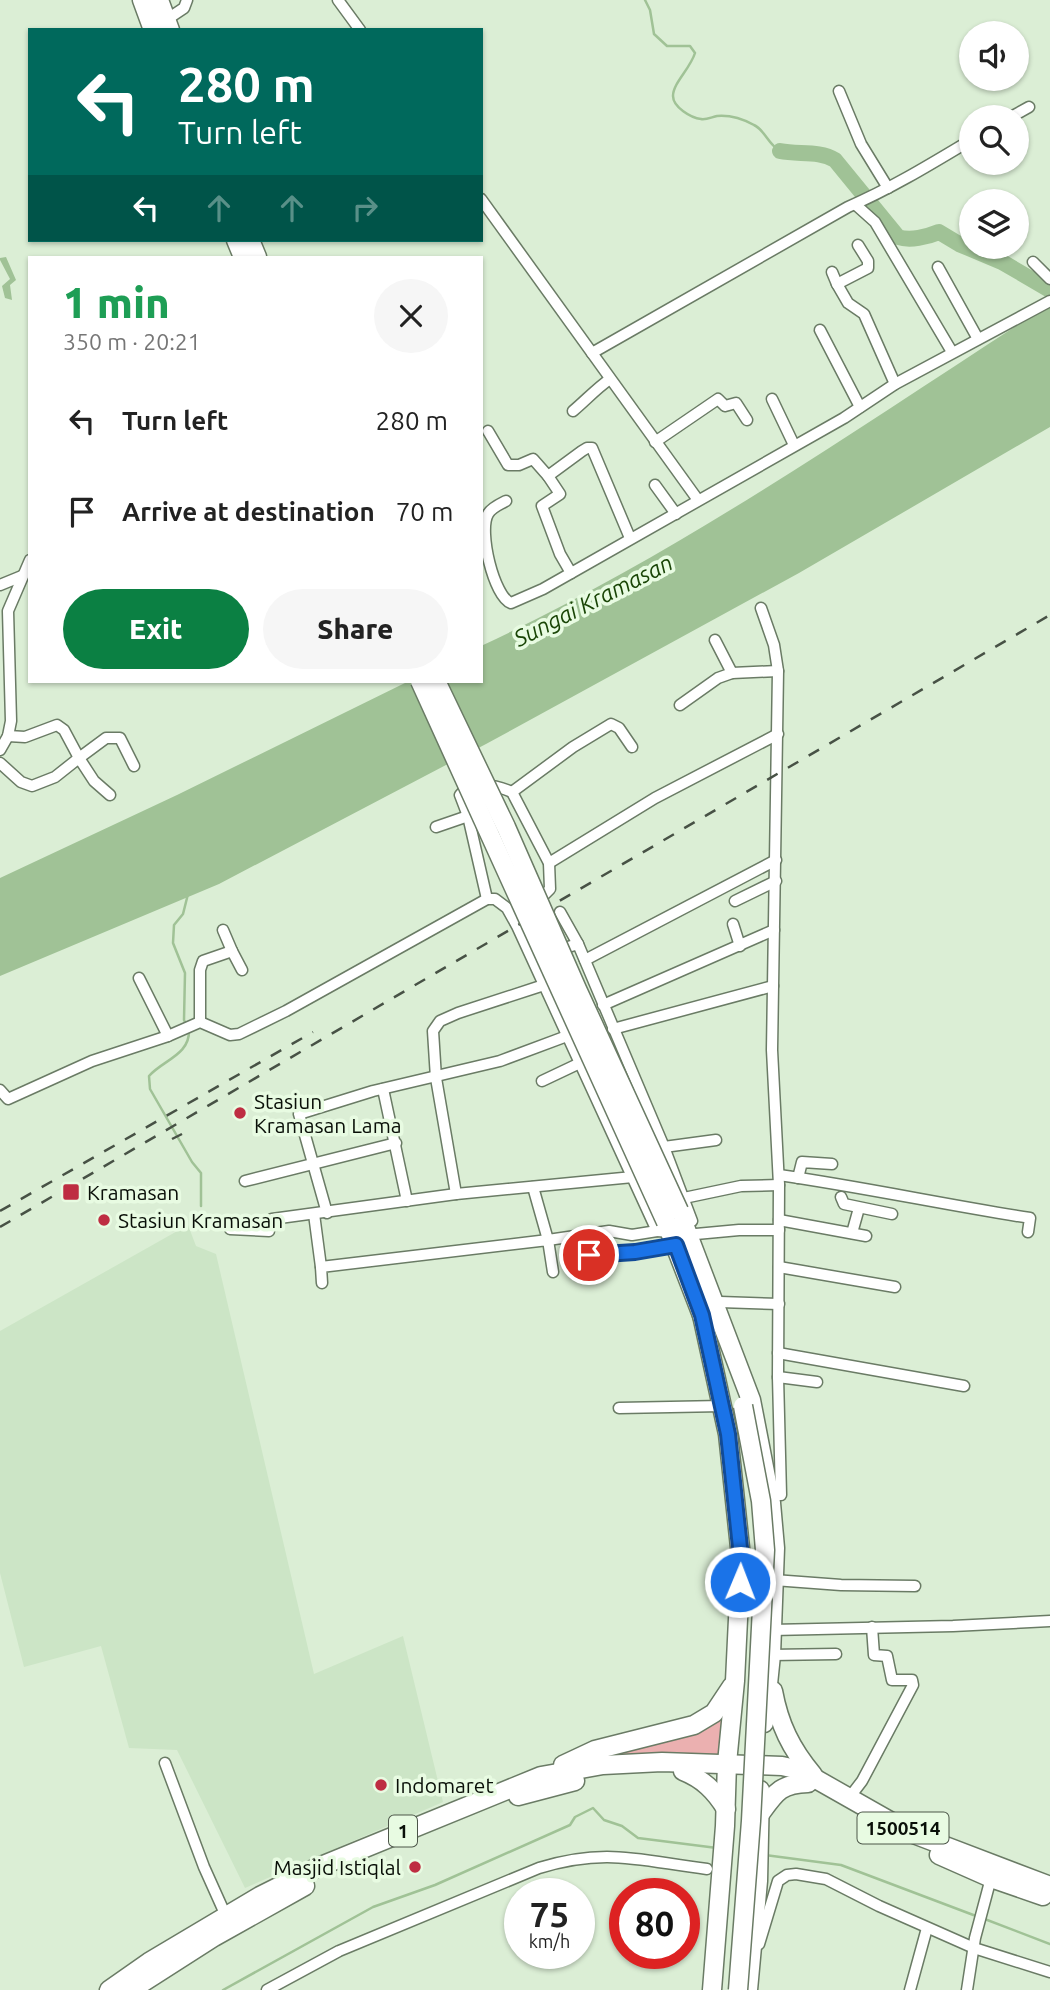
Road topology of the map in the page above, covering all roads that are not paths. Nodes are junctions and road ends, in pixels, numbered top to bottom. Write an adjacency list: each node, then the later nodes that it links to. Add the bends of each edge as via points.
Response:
1 (142, 0): 5 (highway)
2 (159, 0): 5 (highway)
3 (187, 0): 5 (street)
4 (338, 0): 6 (street)
5 (163, 27)
6 (359, 28)
7 (839, 91): 9 (street, via 861,144)
8 (959, 147): 9 (street)
9 (888, 188): 11 (street)
10 (483, 202): 22 (street)
11 (858, 204): 21 (street, via 875,222); 22 (street)
12 (858, 245): 17 (street, via 868,268)
13 (1034, 262): 16 (street)
14 (938, 267): 20 (street)
15 (832, 272): 17 (street)
16 (1050, 279)
17 (837, 284): 24 (street, via 848,303 864,314)
18 (1048, 302): 20 (street)
19 (820, 330): 26 (street)
20 (978, 339): 21 (street)
21 (952, 352): 24 (street)
22 (592, 353): 23 (street)
23 (610, 379): 27 (street); 30 (street)
24 (895, 384): 26 (street)
25 (772, 399): 31 (street)
26 (860, 407): 31 (street)
27 (573, 411)
28 (747, 421): 30 (street, via 736,403 725,406 718,399)
29 (488, 431): 32 (street, via 508,465 533,459)
30 (655, 442): 34 (street)
31 (794, 445): 34 (street)
32 (548, 476): 38 (street, via 587,447 592,448); 40 (street, via 560,494 542,506)
33 (655, 485): 36 (street)
34 (698, 500): 36 (street)
35 (506, 501): 37 (street, via 489,512)
36 (676, 514): 38 (street)
37 (483, 524): 40 (street, via 488,559 508,602)
38 (630, 538): 40 (street)
39 (28, 564): 41 (street)
40 (571, 573)
41 (22, 576): 42 (street); 51 (street, via 8,611)
42 (0, 585)
43 (761, 608): 45 (street)
44 (715, 640): 46 (street)
45 (778, 671): 46 (street); 50 (street)
46 (732, 673): 49 (street)
47 (422, 683): 108 (highway, bridge)
48 (437, 683): 108 (highway, bridge, via 577,989)
49 (680, 705)
50 (778, 734): 61 (street); 62 (street, via 655,798)
51 (8, 736): 53 (street); 54 (street, via 25,737 57,725)
52 (632, 747): 57 (street, via 616,724 606,726)
53 (0, 750)
54 (79, 758): 55 (street, via 55,777 32,786); 56 (street, via 99,741 120,738); 58 (street, via 94,781)
55 (0, 763)
56 (134, 766)
57 (512, 792): 59 (street, via 494,785 466,790 460,795); 62 (street)
58 (110, 794)
59 (468, 816): 60 (street); 64 (street)
60 (436, 827)
61 (776, 860): 63 (street); 75 (street)
62 (549, 863): 67 (street, via 547,894)
63 (776, 881): 65 (street); 70 (street)
64 (487, 899): 67 (street, via 495,899); 81 (street, via 239,1034)
65 (735, 901)
66 (560, 912): 71 (street)
67 (514, 919): 74 (street)
68 (733, 924): 72 (street)
69 (223, 930): 73 (street)
70 (774, 930): 72 (street); 79 (street)
71 (578, 944): 74 (street); 75 (street)
72 (740, 946): 80 (street)
73 (232, 951): 76 (street); 81 (street, via 207,958 201,965)
74 (531, 958): 78 (street)
75 (585, 960): 80 (street)
76 (242, 970)
77 (139, 978): 83 (street)
78 (544, 985): 84 (street); 86 (street, via 435,1025)
79 (773, 986): 82 (street); 98 (street)
80 (603, 1005): 82 (street)
81 (192, 1026): 83 (street)
82 (613, 1029): 93 (street)
83 (168, 1036): 90 (street, via 92,1061)
84 (567, 1036): 85 (street); 86 (street, via 500,1061)
85 (580, 1063): 87 (street); 96 (street)
86 (436, 1077): 88 (street); 101 (street)
87 (542, 1081)
88 (383, 1089): 92 (street); 94 (street, via 299,1114)
89 (0, 1090): 90 (street)
90 (4, 1101)
91 (716, 1140): 93 (street)
92 (396, 1143): 94 (street); 103 (street)
93 (664, 1147): 108 (street)
94 (314, 1163): 99 (street); 105 (street)
95 (832, 1164): 97 (street, via 802,1162)
96 (633, 1177): 100 (street); 108 (street)
97 (798, 1178): 98 (street); 111 (street, via 1030,1218)
98 (779, 1180): 108 (street, via 741,1186); 109 (street)
99 (245, 1181)
100 (533, 1187): 101 (street); 115 (street)
101 (456, 1194): 103 (street)
102 (841, 1197): 104 (street, via 843,1203)
103 (407, 1201): 105 (street)
104 (859, 1208): 106 (street); 112 (street)
105 (327, 1213): 107 (street)
106 (892, 1213)
107 (314, 1214): 110 (street, via 272,1219 269,1231); 117 (street)
108 (672, 1223): 113 (street); 115 (street, via 632,1235 609,1231); 116 (street, via 635,1252); 123 (highway); 123 (highway)
109 (779, 1225): 112 (street); 113 (street); 118 (street)
110 (230, 1228)
111 (1028, 1232)
112 (852, 1233): 114 (street)
113 (696, 1234): 123 (street)
114 (866, 1236)
115 (548, 1240): 117 (street); 119 (street)
116 (589, 1255)
117 (321, 1267): 120 (street)
118 (779, 1267): 121 (street); 122 (street)
119 (553, 1272)
120 (322, 1283)
121 (895, 1287)
122 (779, 1304): 123 (street); 124 (street)
123 (713, 1308): 128 (highway); 130 (highway, via 755,1413)
124 (778, 1353): 125 (street); 127 (street)
125 (778, 1377): 126 (street); 130 (street, via 781,1495)
126 (817, 1382)
127 (964, 1385)
128 (732, 1407): 129 (street); 138 (highway, via 728,1434 741,1557); 157 (highway, bridge, via 761,1501 765,1550); 162 (highway, via 751,1504 754,1564)
129 (619, 1408)
130 (769, 1495): 131 (highway)
131 (774, 1580): 132 (street); 135 (highway)
132 (915, 1586)
133 (1050, 1621): 134 (street)
134 (872, 1627): 135 (street); 145 (street, via 874,1655 887,1656 892,1680 912,1680 913,1685)
135 (772, 1630): 137 (highway)
136 (836, 1654): 137 (street)
137 (770, 1663): 142 (highway); 144 (highway, via 785,1735)
138 (735, 1681): 140 (highway); 143 (highway, via 714,1713 694,1724 595,1750)
139 (165, 1763): 152 (street)
140 (727, 1768): 141 (highway, 1); 142 (highway, 1); 143 (highway, 1, via 621,1763); 146 (highway)
141 (683, 1771): 146 (highway, via 711,1788); 155 (highway, 1, via 604,1775 523,1794 316,1881)
142 (764, 1771): 144 (highway, 1500514); 147 (highway)
143 (541, 1776): 152 (highway, 1, via 316,1868)
144 (811, 1779): 145 (highway, 1500514); 147 (highway, via 779,1790); 149 (highway, 1500514, via 897,1837)
145 (849, 1798): 150 (highway, 1500514, via 911,1833)
146 (726, 1817): 161 (highway)
147 (760, 1820): 157 (highway)
148 (707, 1869): 160 (street, via 634,1857 565,1860 339,1951)
149 (991, 1878): 151 (highway, 1500514); 154 (street)
150 (1050, 1886)
151 (1050, 1898)
152 (226, 1916): 155 (highway, 1)
153 (927, 1928): 154 (street); 157 (street, via 826,1880 787,1875 775,1887); 163 (street)
154 (974, 1942): 156 (street); 164 (street)
155 (175, 1954): 158 (highway, 1); 159 (highway, 1)
156 (1050, 1972)
157 (745, 1987)
158 (109, 1990)
159 (131, 1990)
160 (267, 1990)
161 (712, 1990)
162 (728, 1990)
163 (910, 1990)
164 (967, 1990)

